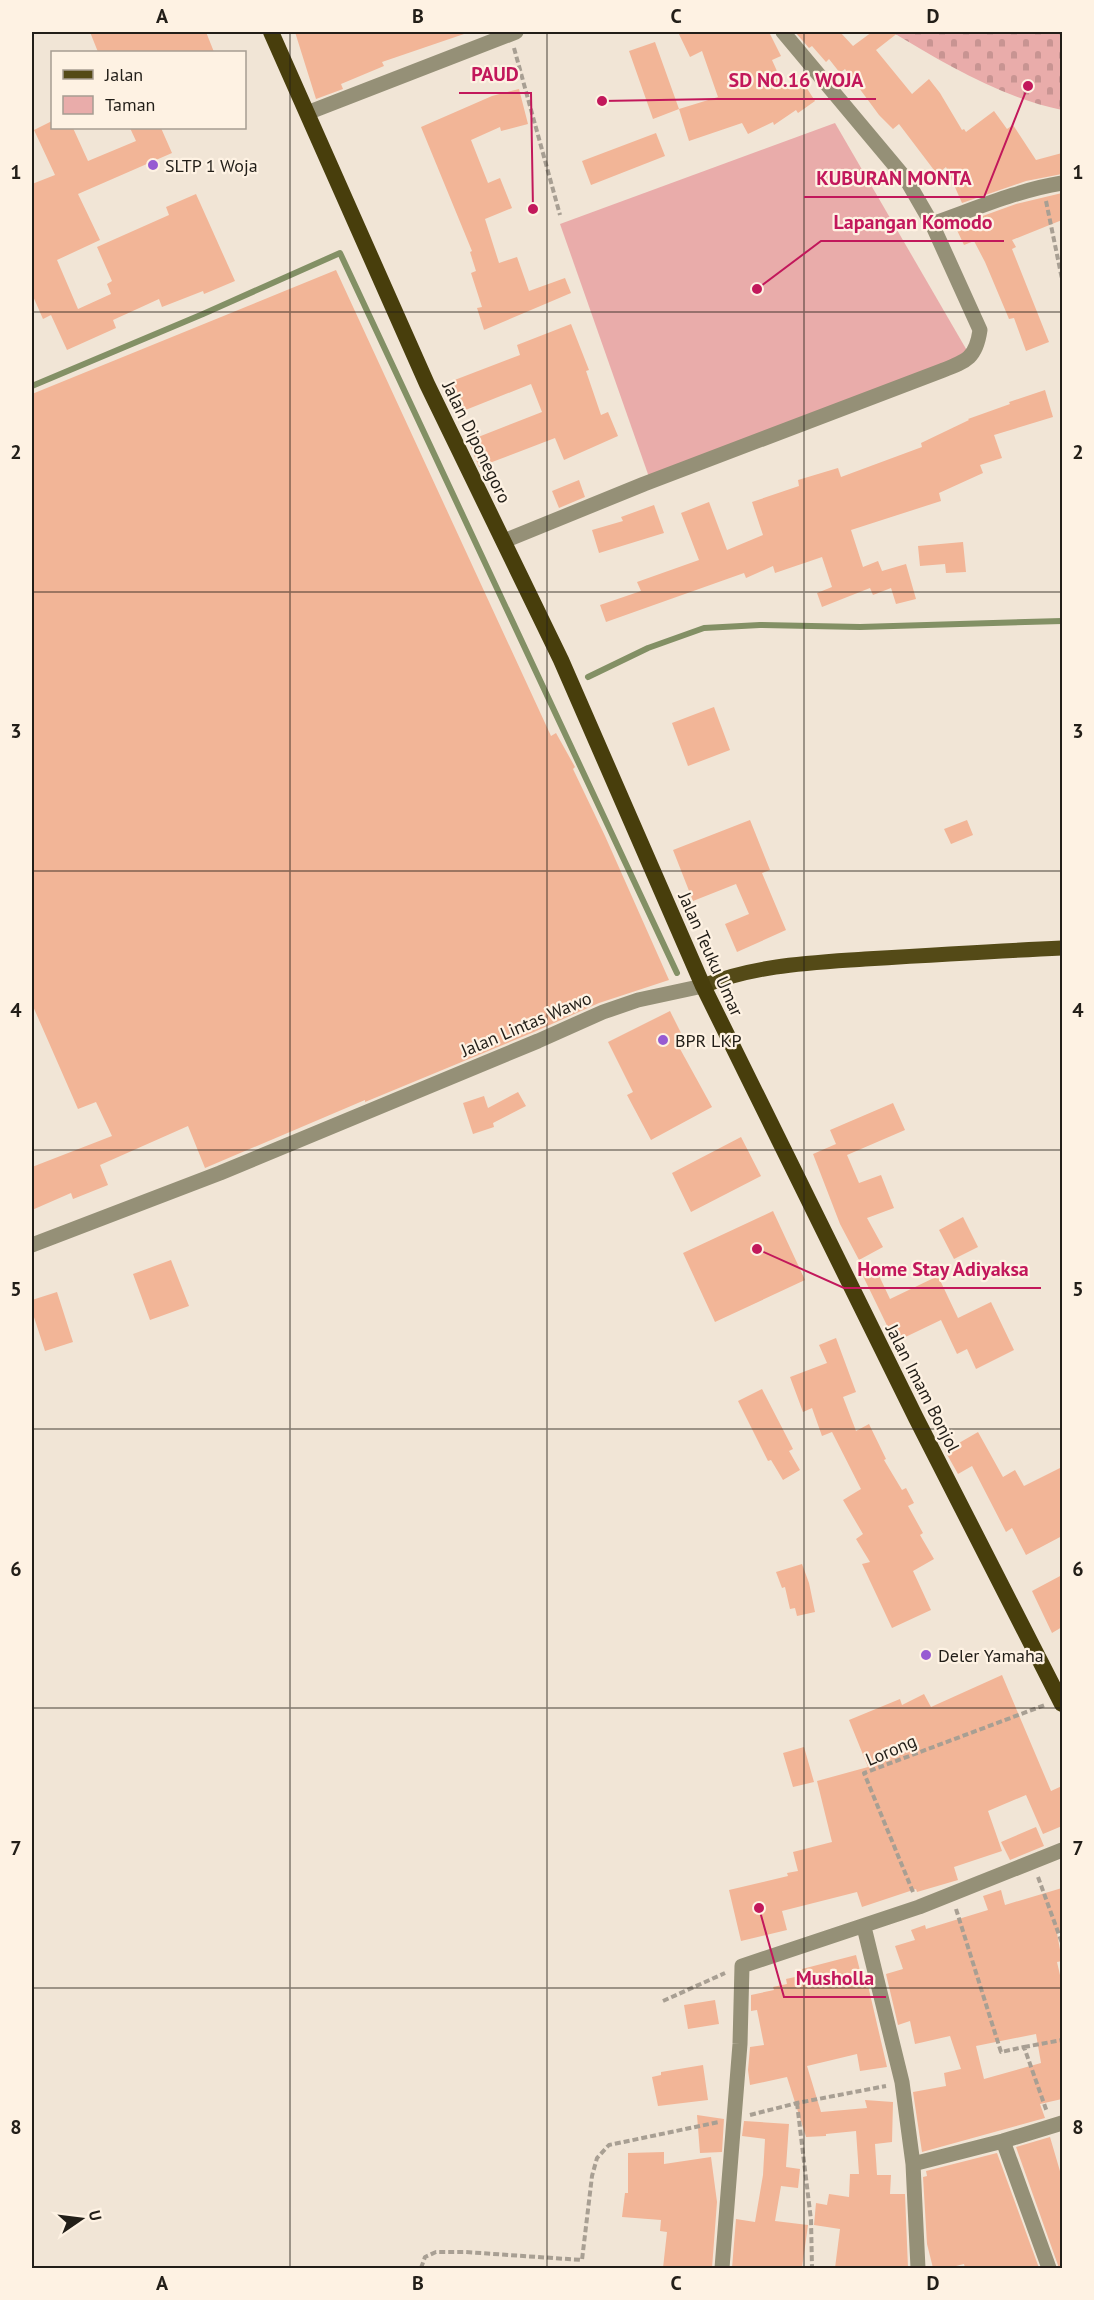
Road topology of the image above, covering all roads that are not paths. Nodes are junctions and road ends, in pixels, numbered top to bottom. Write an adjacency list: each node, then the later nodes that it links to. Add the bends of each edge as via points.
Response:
1 (271, 32): 4 (highway, Jalan Diponegoro)
2 (512, 32): 4 (street)
3 (783, 32): 6 (street, via 906,179)
4 (307, 113): 7 (highway, Jalan Diponegoro, via 427,384)
5 (1062, 183): 6 (street)
6 (933, 224): 7 (street, via 980,330 978,346 961,363)
7 (504, 542): 8 (highway, Jalan Diponegoro, via 561,660)
8 (651, 867): 10 (highway, Jalan Teuku Umar)
9 (1062, 948): 10 (main road, Jalan Lintas Wawo, via 774,966)
10 (702, 986): 11 (highway, Jalan Teuku Umar); 12 (street, Jalan Lintas Wawo, via 603,1012 220,1173)
11 (751, 1088): 13 (highway, Jalan Imam Bonjol)
12 (32, 1245)
13 (1061, 1702)
14 (1062, 1850): 15 (street)
15 (864, 1927): 18 (street, via 902,2082); 19 (street, via 742,1966 740,2044)
16 (1057, 2125): 17 (street)
17 (1003, 2141): 18 (street); 21 (street)
18 (912, 2164): 20 (street)
19 (722, 2268)
20 (918, 2268)
21 (1049, 2268)

